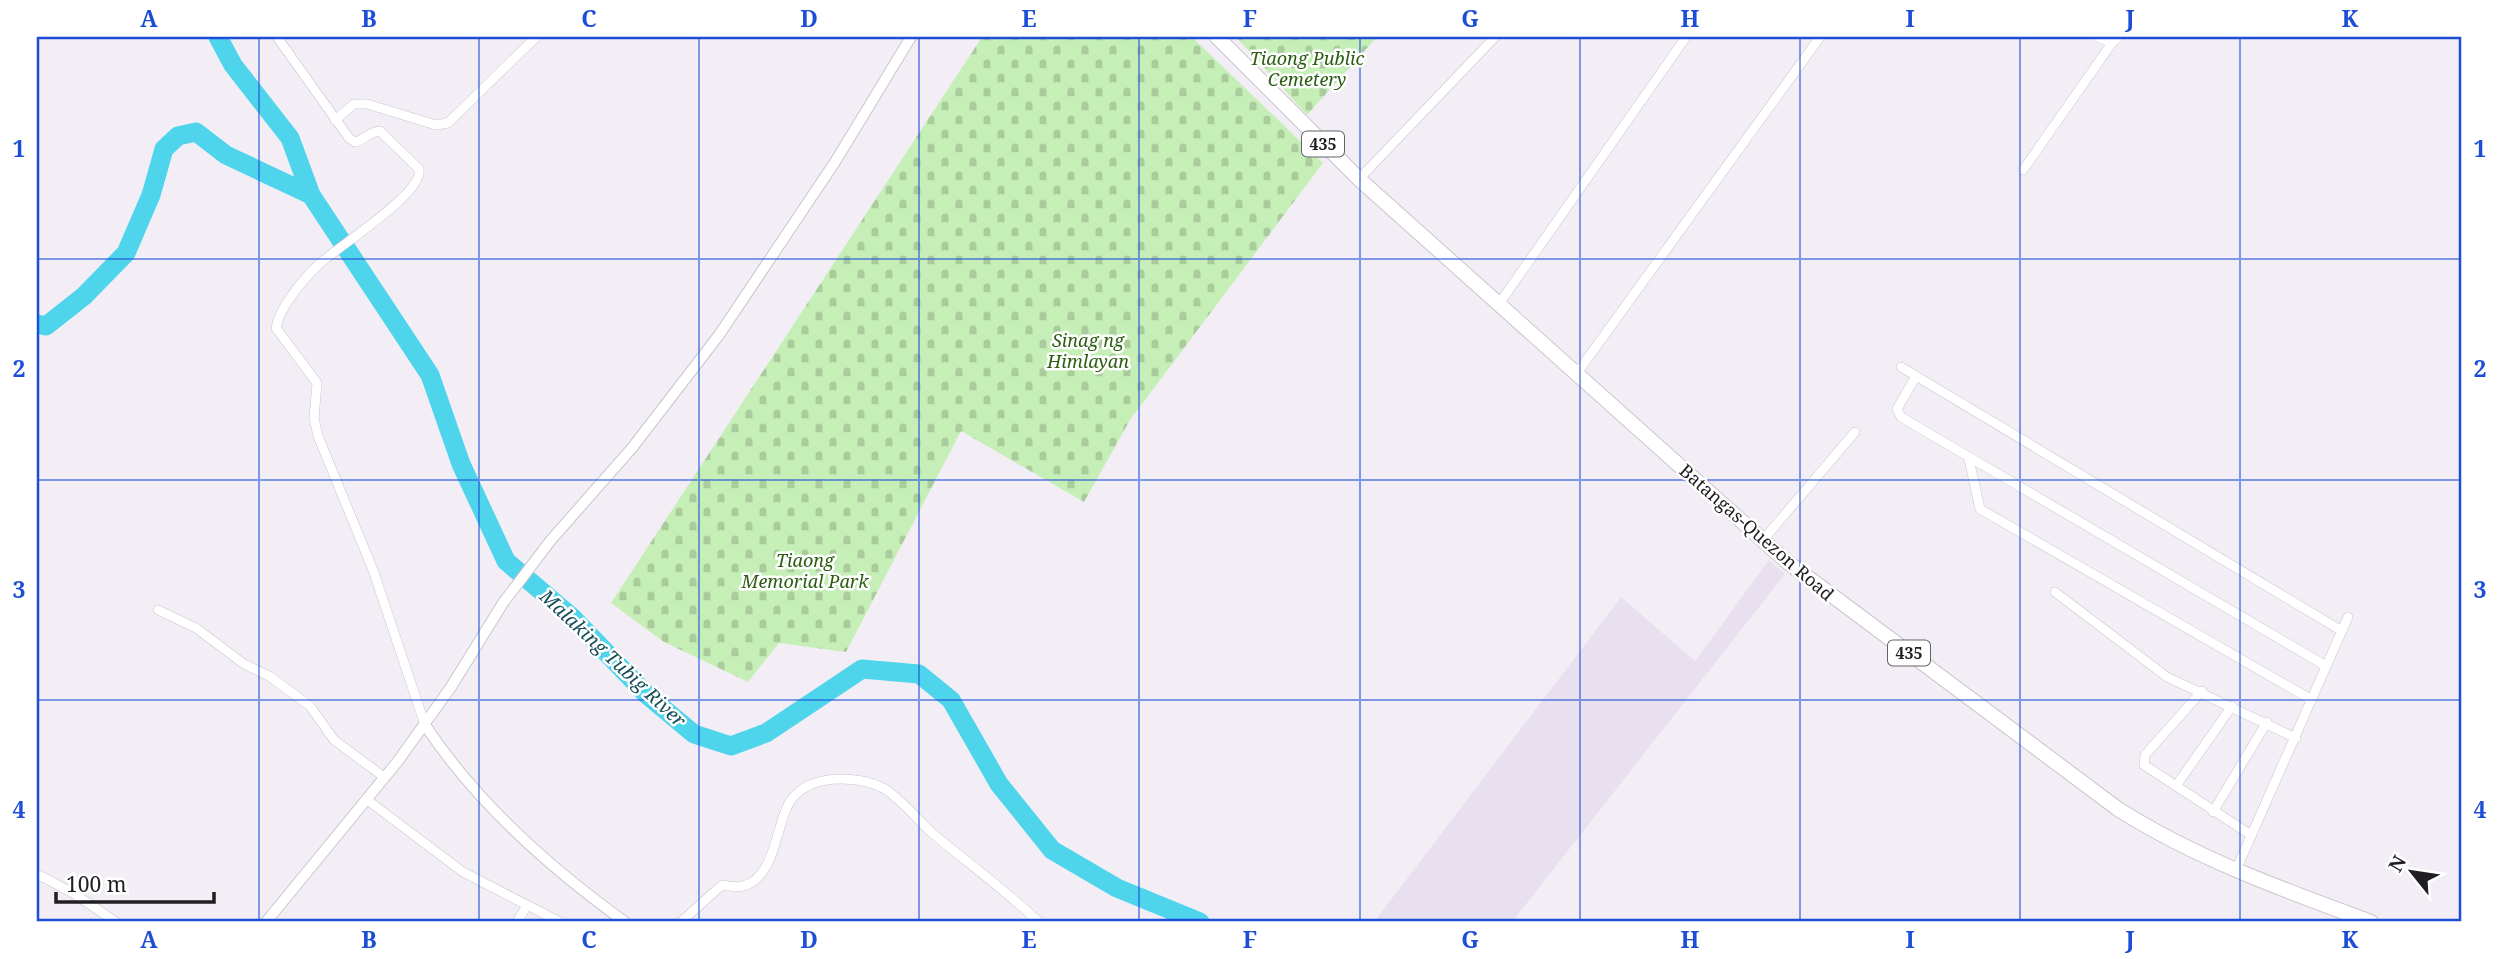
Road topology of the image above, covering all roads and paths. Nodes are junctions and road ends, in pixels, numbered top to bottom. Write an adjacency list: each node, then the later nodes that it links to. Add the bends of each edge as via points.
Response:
1 (277, 37): 10 (street)
2 (536, 37): 10 (street, via 447,123 436,125 367,104 354,104)
3 (911, 37): 29 (street, via 835,162 719,335 503,603)
4 (1217, 37): 12 (main road, Batangas-Quezon Road / 435)
5 (1495, 37): 12 (street)
6 (1686, 37): 13 (street)
7 (1820, 37): 15 (street)
8 (2098, 37): 9 (street)
9 (2116, 40): 11 (street)
10 (335, 120): 29 (street, via 355,142 374,131 386,134 421,174 379,218 317,266 277,317 275,328 317,383 314,418 318,436 373,570)
11 (2023, 170)
12 (1359, 179): 13 (main road, Batangas-Quezon Road / 435)
13 (1499, 303): 15 (main road, Batangas-Quezon Road / 435)
14 (1901, 367): 16 (street)
15 (1577, 373): 19 (main road, Batangas-Quezon Road / 435)
16 (1915, 378): 18 (street, via 1898,412); 23 (street)
17 (1855, 432): 19 (street)
18 (1969, 459): 24 (street); 26 (street, via 1980,509)
19 (1763, 540): 36 (main road, Batangas-Quezon Road / 435, via 1811,582 2118,810 2190,851)
20 (2055, 592): 25 (street, via 2152,667)
21 (158, 610): 31 (street, via 196,628 310,706 334,740)
22 (2348, 617): 23 (street)
23 (2342, 631): 24 (street)
24 (2326, 666): 26 (street)
25 (2202, 691): 27 (street); 32 (street, via 2143,761 2149,770)
26 (2312, 700): 30 (street)
27 (2232, 706): 28 (street); 32 (street)
28 (2267, 722): 30 (street); 34 (street)
29 (425, 725): 31 (street); 43 (street, via 477,793)
30 (2296, 738): 35 (street)
31 (384, 777): 33 (street)
32 (2176, 786): 34 (street)
33 (366, 799): 38 (street, via 463,872); 40 (street)
34 (2213, 812): 35 (street)
35 (2251, 835): 36 (street)
36 (2236, 870): 46 (main road, Batangas-Quezon Road / 435)
37 (37, 874): 39 (street)
38 (526, 907): 41 (street); 42 (street)
39 (116, 922)
40 (266, 922)
41 (517, 922)
42 (560, 922)
43 (625, 922)
44 (681, 922): 45 (street, via 722,885 743,886 760,876 789,803 805,788 835,778 862,780 886,790)
45 (1039, 922)
46 (2371, 922)

